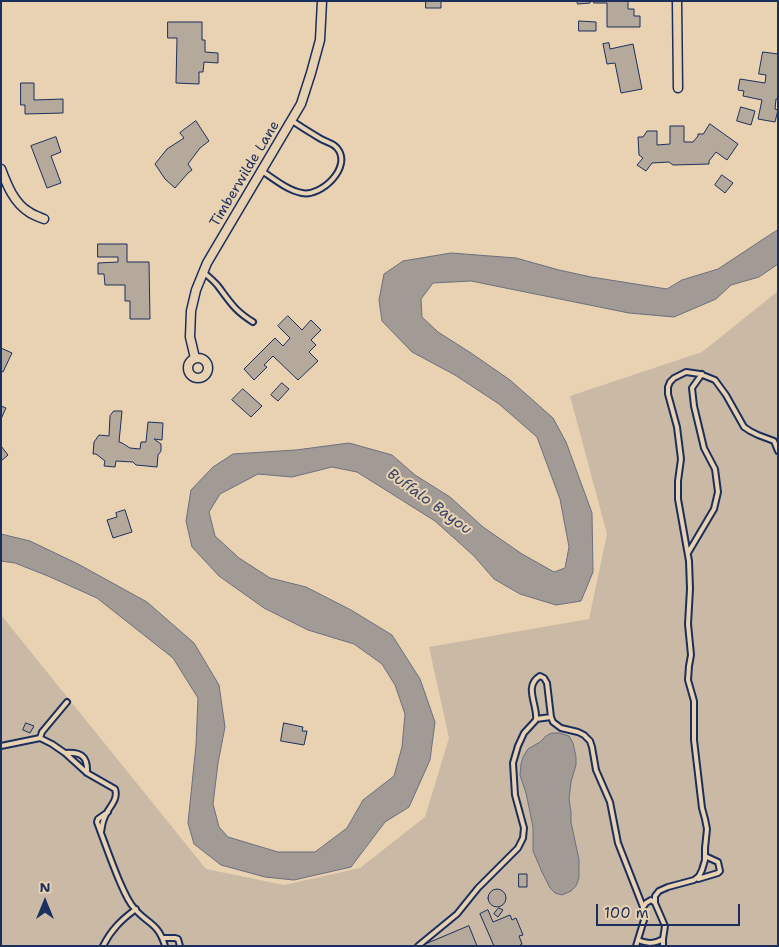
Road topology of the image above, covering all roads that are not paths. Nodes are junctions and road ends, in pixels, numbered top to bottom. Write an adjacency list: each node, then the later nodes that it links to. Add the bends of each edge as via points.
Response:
1 (322, 1): 4 (street, Timberwilde Lane, via 320,40 301,104)
2 (677, 1): 3 (street)
3 (678, 88)
4 (291, 120): 6 (street, Timberwilde Lane); 6 (lane, via 337,147 340,170 325,186 303,193)
5 (1, 168): 7 (street, via 17,202)
6 (262, 171): 8 (street, Timberwilde Lane)
7 (44, 219)
8 (203, 272): 9 (lane, via 217,284 230,303); 10 (street, Timberwilde Lane, via 191,311 190,338)
9 (253, 322)
10 (195, 358)
11 (702, 374): 12 (lane, via 719,385 744,426); 14 (lane, via 692,388 694,406 704,448 715,469 718,492 714,509); 14 (lane, via 686,372 674,378 668,387 680,450 677,491)
12 (776, 441): 13 (lane)
13 (778, 451)
14 (688, 553): 22 (lane, via 691,655 688,680 694,701 694,740 706,824)
15 (67, 702): 18 (lane)
16 (551, 717): 17 (lane); 17 (lane, via 546,683 540,676 531,688); 25 (lane, via 561,728 578,732 590,741 596,770 610,802 618,843)
17 (536, 719): 33 (lane, via 524,734 513,763 515,795 524,838 458,914)
18 (40, 738): 19 (lane); 20 (lane)
19 (1, 746)
20 (64, 753): 21 (lane); 21 (lane, via 76,752 82,756)
21 (87, 773): 26 (lane, via 115,789 116,798 104,818 101,834 110,860)
22 (705, 856): 23 (lane, via 702,870); 23 (lane, via 718,862 720,870)
23 (694, 880): 24 (lane, via 659,891)
24 (655, 903): 25 (lane, via 652,900 646,902); 28 (lane, via 665,926)
25 (643, 907): 29 (lane, via 644,920)
26 (136, 909): 27 (lane, via 157,928); 30 (lane, via 115,926)
27 (162, 938): 31 (lane); 32 (lane, via 178,939)
28 (663, 939): 29 (lane, via 646,944); 35 (lane)
29 (638, 940): 34 (lane)
30 (103, 946)
31 (164, 946)
32 (180, 946)
33 (418, 946)
34 (636, 946)
35 (663, 946)

